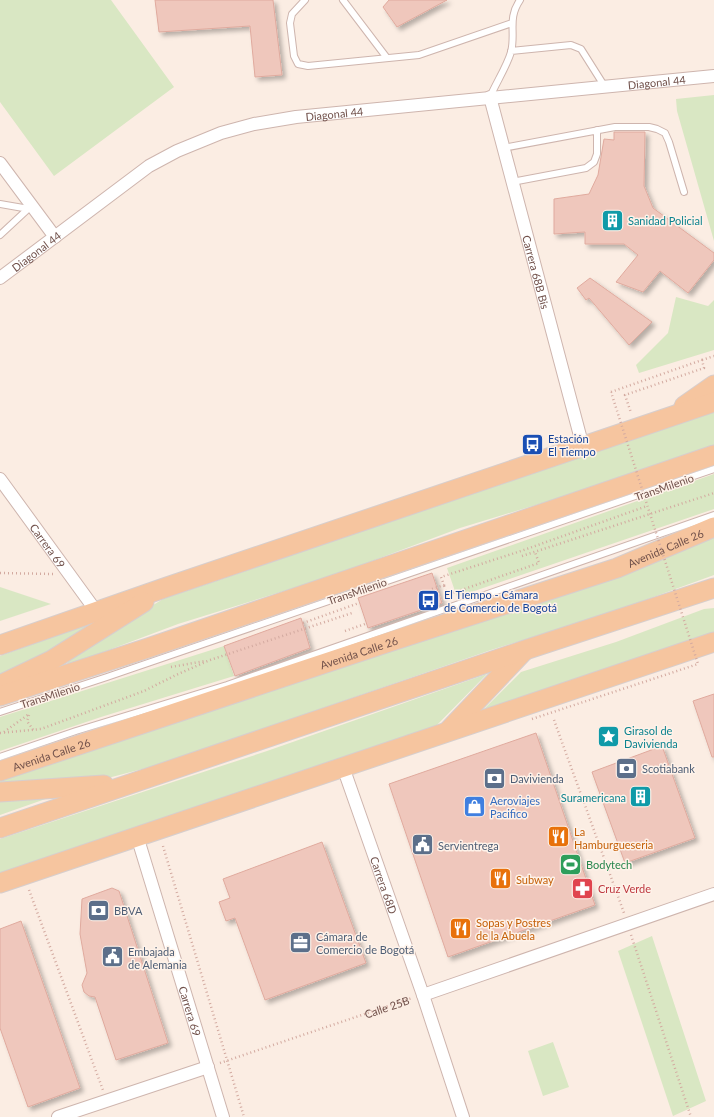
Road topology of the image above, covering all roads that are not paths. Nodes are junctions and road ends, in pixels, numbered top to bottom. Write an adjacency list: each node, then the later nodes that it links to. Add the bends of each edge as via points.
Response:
1 (305, 0): 6 (lane, via 292,14 290,23 294,56 298,64 308,66)
2 (343, 0): 6 (lane)
3 (520, 0): 4 (lane)
4 (512, 23): 5 (lane); 6 (lane, via 419,55)
5 (511, 51): 8 (lane, via 571,45 578,47); 9 (lane)
6 (387, 58)
7 (714, 76): 8 (street, Diagonal 44)
8 (605, 87): 9 (street, Diagonal 44)
9 (490, 97): 11 (street, Carrera 68B Bis); 18 (street, Diagonal 44, via 296,117 221,133 149,166)
10 (597, 130): 11 (lane); 13 (lane, via 597,154 594,162 586,168); 14 (lane, via 649,127 665,133)
11 (503, 148): 13 (street, Carrera 68B Bis)
12 (0, 163): 16 (street)
13 (512, 182): 23 (street, Carrera 68B Bis)
14 (684, 192)
15 (0, 204): 16 (lane)
16 (31, 209): 17 (lane); 18 (street)
17 (0, 235)
18 (54, 237): 19 (street, Diagonal 44)
19 (0, 278)
20 (714, 385): 22 (main road)
21 (714, 402): 22 (main road)
22 (670, 417): 23 (main road)
23 (583, 447): 29 (main road)
24 (714, 455): 38 (main road)
25 (714, 470): 39 (lane, TransMilenio)
26 (0, 479): 33 (street, Carrera 69)
27 (714, 515): 41 (lane, via 235,682)
28 (714, 527): 43 (main road, Avenida Calle 26, via 617,568)
29 (167, 586): 33 (main road); 37 (main road, via 52,660)
30 (714, 588): 32 (main road)
31 (714, 598): 32 (main road)
32 (649, 610): 36 (main road)
33 (96, 611): 35 (main road)
34 (714, 642): 40 (main road)
35 (0, 645)
36 (525, 650): 40 (main road); 44 (main road)
37 (0, 685)
38 (0, 696)
39 (0, 712)
40 (447, 732): 42 (main road)
41 (0, 757)
42 (343, 767): 47 (main road); 50 (street, Carrera 68D)
43 (0, 771)
44 (135, 781): 45 (main road); 46 (main road)
45 (0, 792)
46 (0, 828)
47 (137, 836): 48 (main road); 51 (street, Carrera 69)
48 (0, 883)
49 (714, 894): 50 (street, Calle 25B)
50 (423, 995): 54 (street, Carrera 68D)
51 (208, 1067): 52 (street); 53 (street, Carrera 69)
52 (58, 1117)
53 (223, 1117)
54 (463, 1117)

